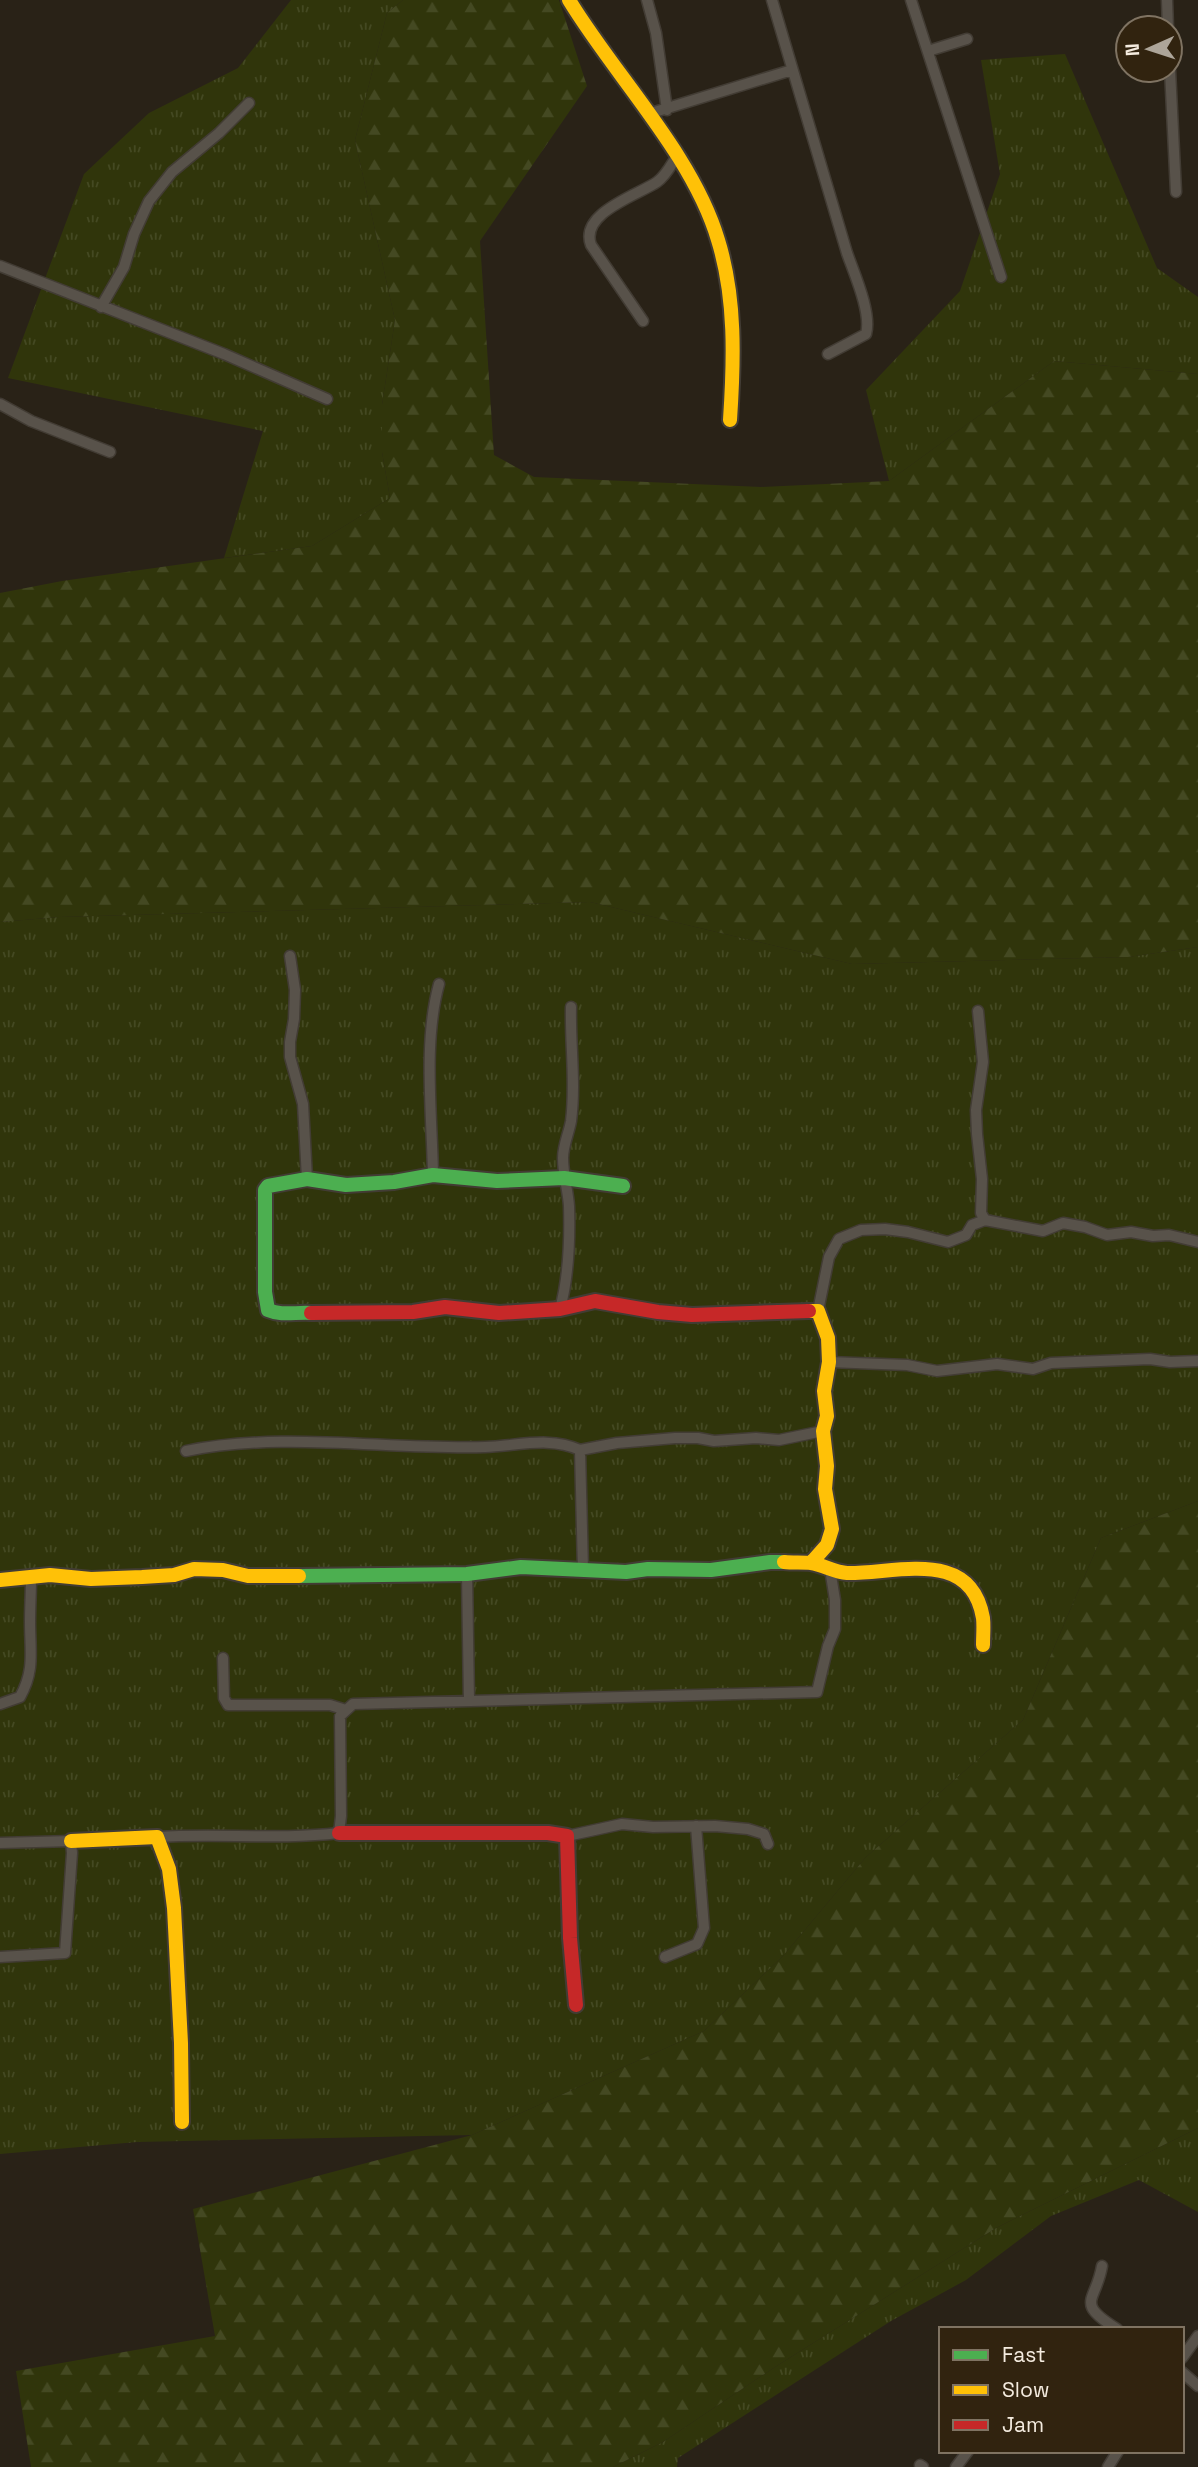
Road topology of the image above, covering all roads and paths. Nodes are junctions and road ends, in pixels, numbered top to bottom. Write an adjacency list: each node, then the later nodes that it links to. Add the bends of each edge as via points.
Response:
1 (569, 0): 11 (street, via 586,31)
2 (647, 0): 10 (street)
3 (772, 0): 7 (street)
4 (911, 0): 6 (street)
5 (967, 39): 6 (street)
6 (928, 51): 15 (street)
7 (793, 70): 10 (street); 18 (street, via 867,322 866,334)
8 (1171, 84): 13 (street)
9 (249, 103): 16 (street, via 172,172 149,201 124,267)
10 (667, 110): 11 (street)
11 (648, 114): 12 (street)
12 (677, 156): 17 (street, via 659,181 605,211 590,234 591,245); 21 (street, via 710,215 721,253 734,361)
13 (1176, 192)
14 (0, 266): 16 (street)
15 (1001, 277)
16 (101, 307): 19 (street)
17 (643, 321)
18 (828, 354)
19 (327, 399)
20 (0, 404): 22 (street)
21 (730, 420)
22 (110, 452)
23 (290, 956): 29 (street, via 295,990 290,1057 303,1104)
24 (439, 984): 27 (street, via 433,1006 431,1062)
25 (571, 1007): 28 (street, via 573,1078)
26 (978, 1010): 31 (street, via 982,1062 976,1110)
27 (433, 1175): 28 (street, via 497,1181); 29 (street, via 346,1185)
28 (564, 1178): 30 (street); 33 (street, via 569,1203 568,1248)
29 (307, 1179): 33 (street, via 265,1190 268,1310 281,1315 445,1307 499,1313)
30 (623, 1186)
31 (985, 1220): 32 (street, via 1043,1231 1063,1223 1107,1235 1131,1232); 34 (street, via 948,1242 885,1229 861,1230 839,1239 830,1256)
32 (1198, 1242)
33 (560, 1309): 34 (street, via 595,1301 692,1315)
34 (818, 1311): 36 (street, via 828,1338)
35 (1198, 1360): 36 (street, via 1051,1363 1033,1369 998,1364 937,1371)
36 (829, 1362): 37 (street)
37 (823, 1431): 38 (street, via 779,1440 675,1438); 40 (street, via 831,1529 827,1545)
38 (580, 1450): 39 (street, via 538,1442 485,1447 276,1442); 42 (street)
39 (186, 1451)
40 (811, 1563): 41 (street); 42 (street, via 770,1562 711,1570)
41 (831, 1569): 46 (street, via 845,1573 921,1567 959,1577 975,1596); 48 (street, via 835,1629 817,1692)
42 (583, 1570): 43 (street, via 521,1567)
43 (467, 1574): 44 (street, via 248,1576 194,1569 142,1577 90,1579 50,1574); 48 (street)
44 (31, 1578): 45 (street); 49 (street, via 29,1681 20,1697)
45 (0, 1580)
46 (984, 1645)
47 (223, 1658): 50 (street, via 224,1698 229,1705 330,1705)
48 (469, 1701): 50 (street, via 353,1704)
49 (0, 1704)
50 (346, 1710): 52 (street, via 340,1716)
51 (696, 1826): 53 (street, via 622,1824); 57 (street, via 748,1829 764,1834); 59 (street, via 704,1928 697,1944)
52 (339, 1833): 53 (street); 54 (street)
53 (567, 1836): 60 (street)
54 (157, 1837): 55 (street); 61 (street, via 169,1869 174,1908)
55 (71, 1841): 56 (street); 58 (street, via 65,1954)
56 (0, 1843)
57 (768, 1844)
58 (0, 1957)
59 (665, 1957)
60 (576, 2005)
61 (182, 2122)
62 (1102, 2266): 63 (street, via 1091,2304 1095,2313)
63 (1114, 2327)
64 (1198, 2336): 65 (street)
65 (1184, 2355)
66 (1184, 2374): 67 (street)
67 (1198, 2386)

